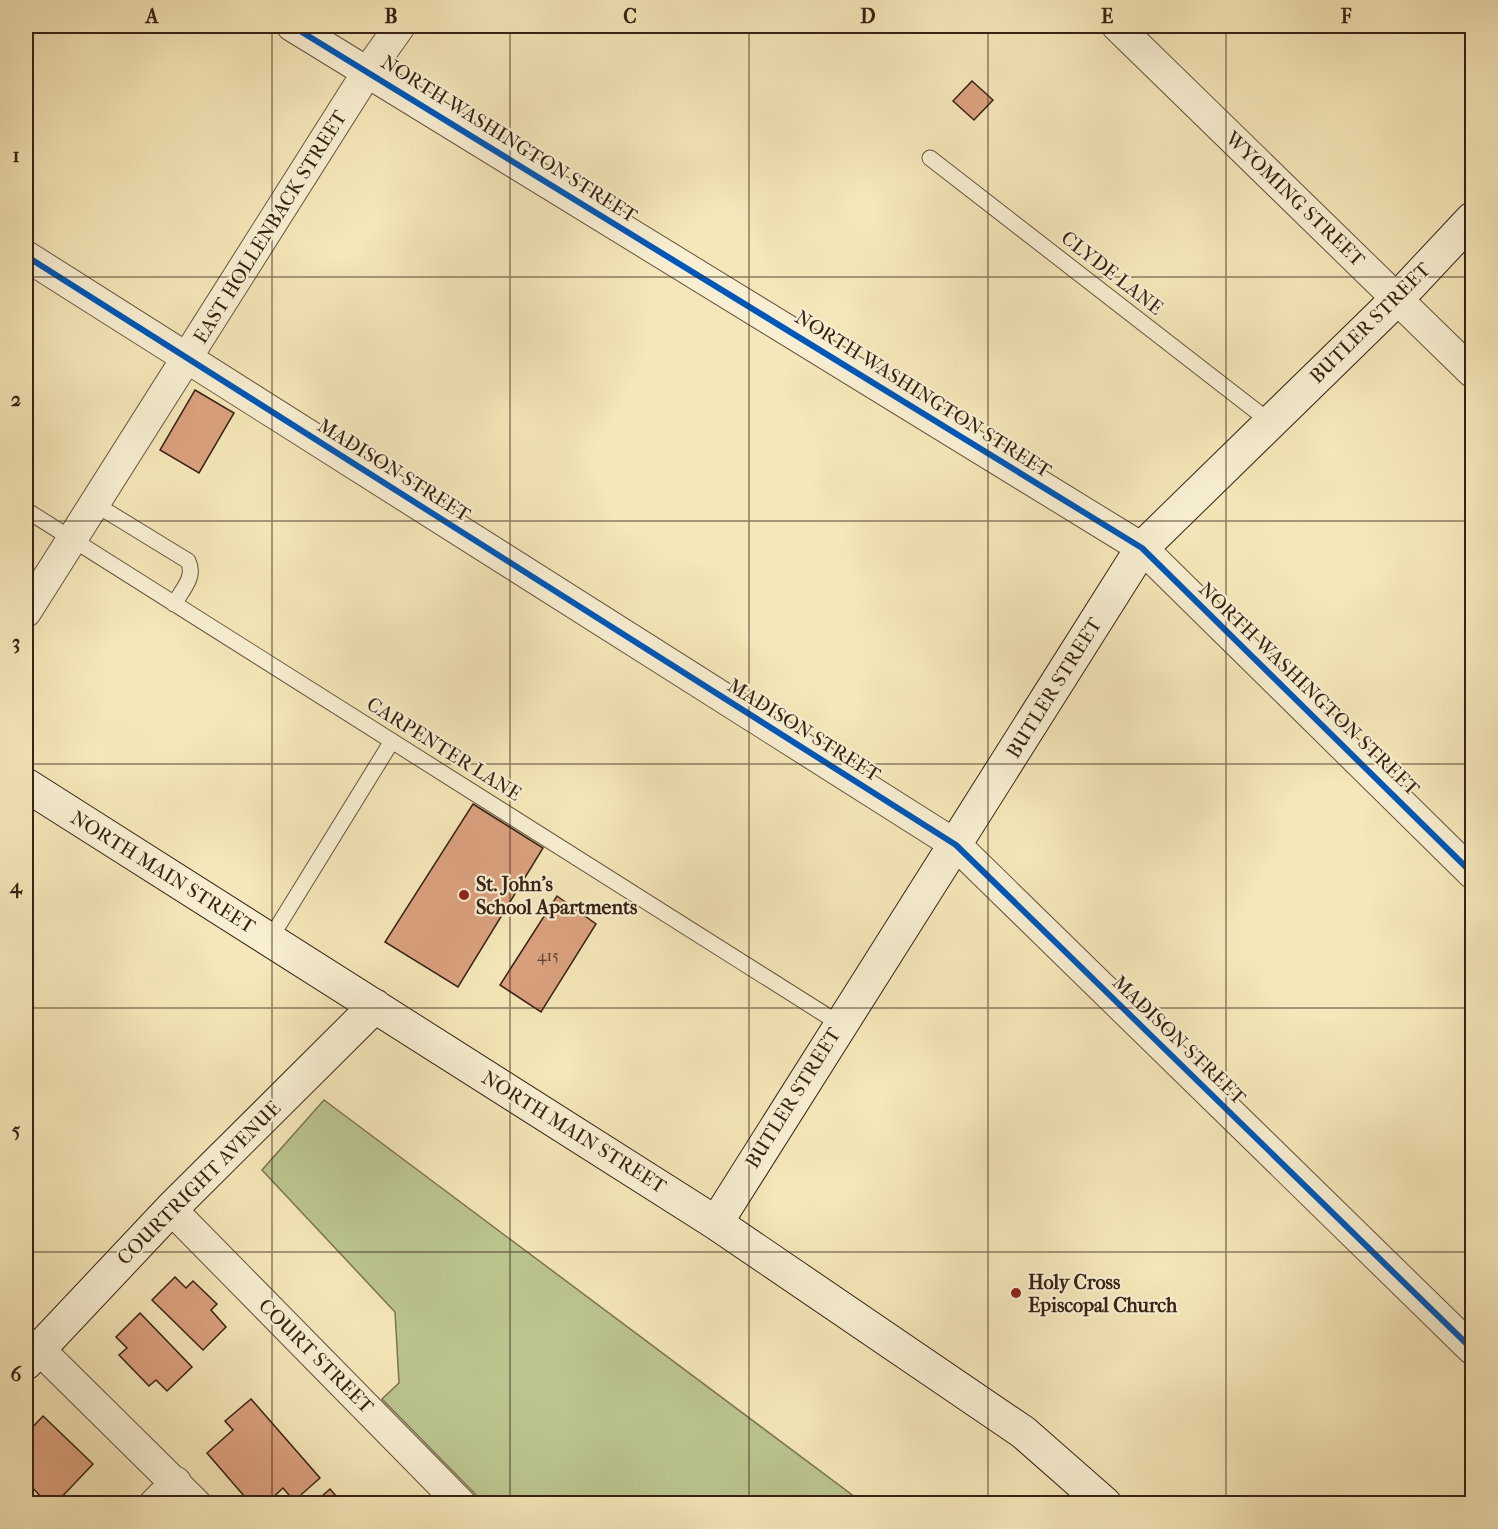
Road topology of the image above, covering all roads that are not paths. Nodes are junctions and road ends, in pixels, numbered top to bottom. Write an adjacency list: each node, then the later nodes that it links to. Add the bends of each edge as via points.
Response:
1 (292, 26): 4 (street, NORTH WASHINGTON STREET)
2 (400, 26): 4 (street, EAST HOLLENBACK STREET)
3 (1117, 26): 8 (street, WYOMING STREET)
4 (368, 72): 9 (street, EAST HOLLENBACK STREET); 15 (street, NORTH WASHINGTON STREET)
5 (930, 158): 11 (lane, CLYDE LANE)
6 (1473, 219): 8 (main road, BUTLER STREET)
7 (26, 256): 9 (street, MADISON STREET)
8 (1398, 298): 10 (street, WYOMING STREET); 11 (main road, BUTLER STREET)
9 (187, 358): 12 (street, EAST HOLLENBACK STREET); 20 (street, MADISON STREET)
10 (1473, 372)
11 (1269, 421): 15 (main road, BUTLER STREET)
12 (95, 504): 14 (street, EAST HOLLENBACK STREET); 16 (lane, via 188,561 191,576)
13 (26, 510): 14 (lane, CARPENTER LANE)
14 (72, 540): 16 (lane, CARPENTER LANE); 17 (street, EAST HOLLENBACK STREET)
15 (1142, 548): 20 (main road, BUTLER STREET); 21 (street, NORTH WASHINGTON STREET)
16 (174, 604): 18 (lane, CARPENTER LANE)
17 (26, 612)
18 (392, 741): 22 (lane); 24 (lane, CARPENTER LANE)
19 (26, 785): 22 (main road, NORTH MAIN STREET)
20 (956, 845): 24 (main road, BUTLER STREET); 27 (street, MADISON STREET)
21 (1473, 873)
22 (270, 939): 23 (main road, NORTH MAIN STREET)
23 (375, 1006): 25 (main road, COURTRIGHT AVENUE); 26 (main road, NORTH MAIN STREET)
24 (840, 1024): 26 (main road, BUTLER STREET)
25 (171, 1209): 28 (main road, COURTRIGHT AVENUE); 32 (street, COURT STREET)
26 (716, 1222): 33 (main road, NORTH MAIN STREET, via 1023,1432)
27 (1473, 1349)
28 (32, 1356): 29 (street)
29 (176, 1482): 30 (street); 31 (street)
30 (154, 1503)
31 (196, 1503)
32 (461, 1503)
33 (1105, 1503)

